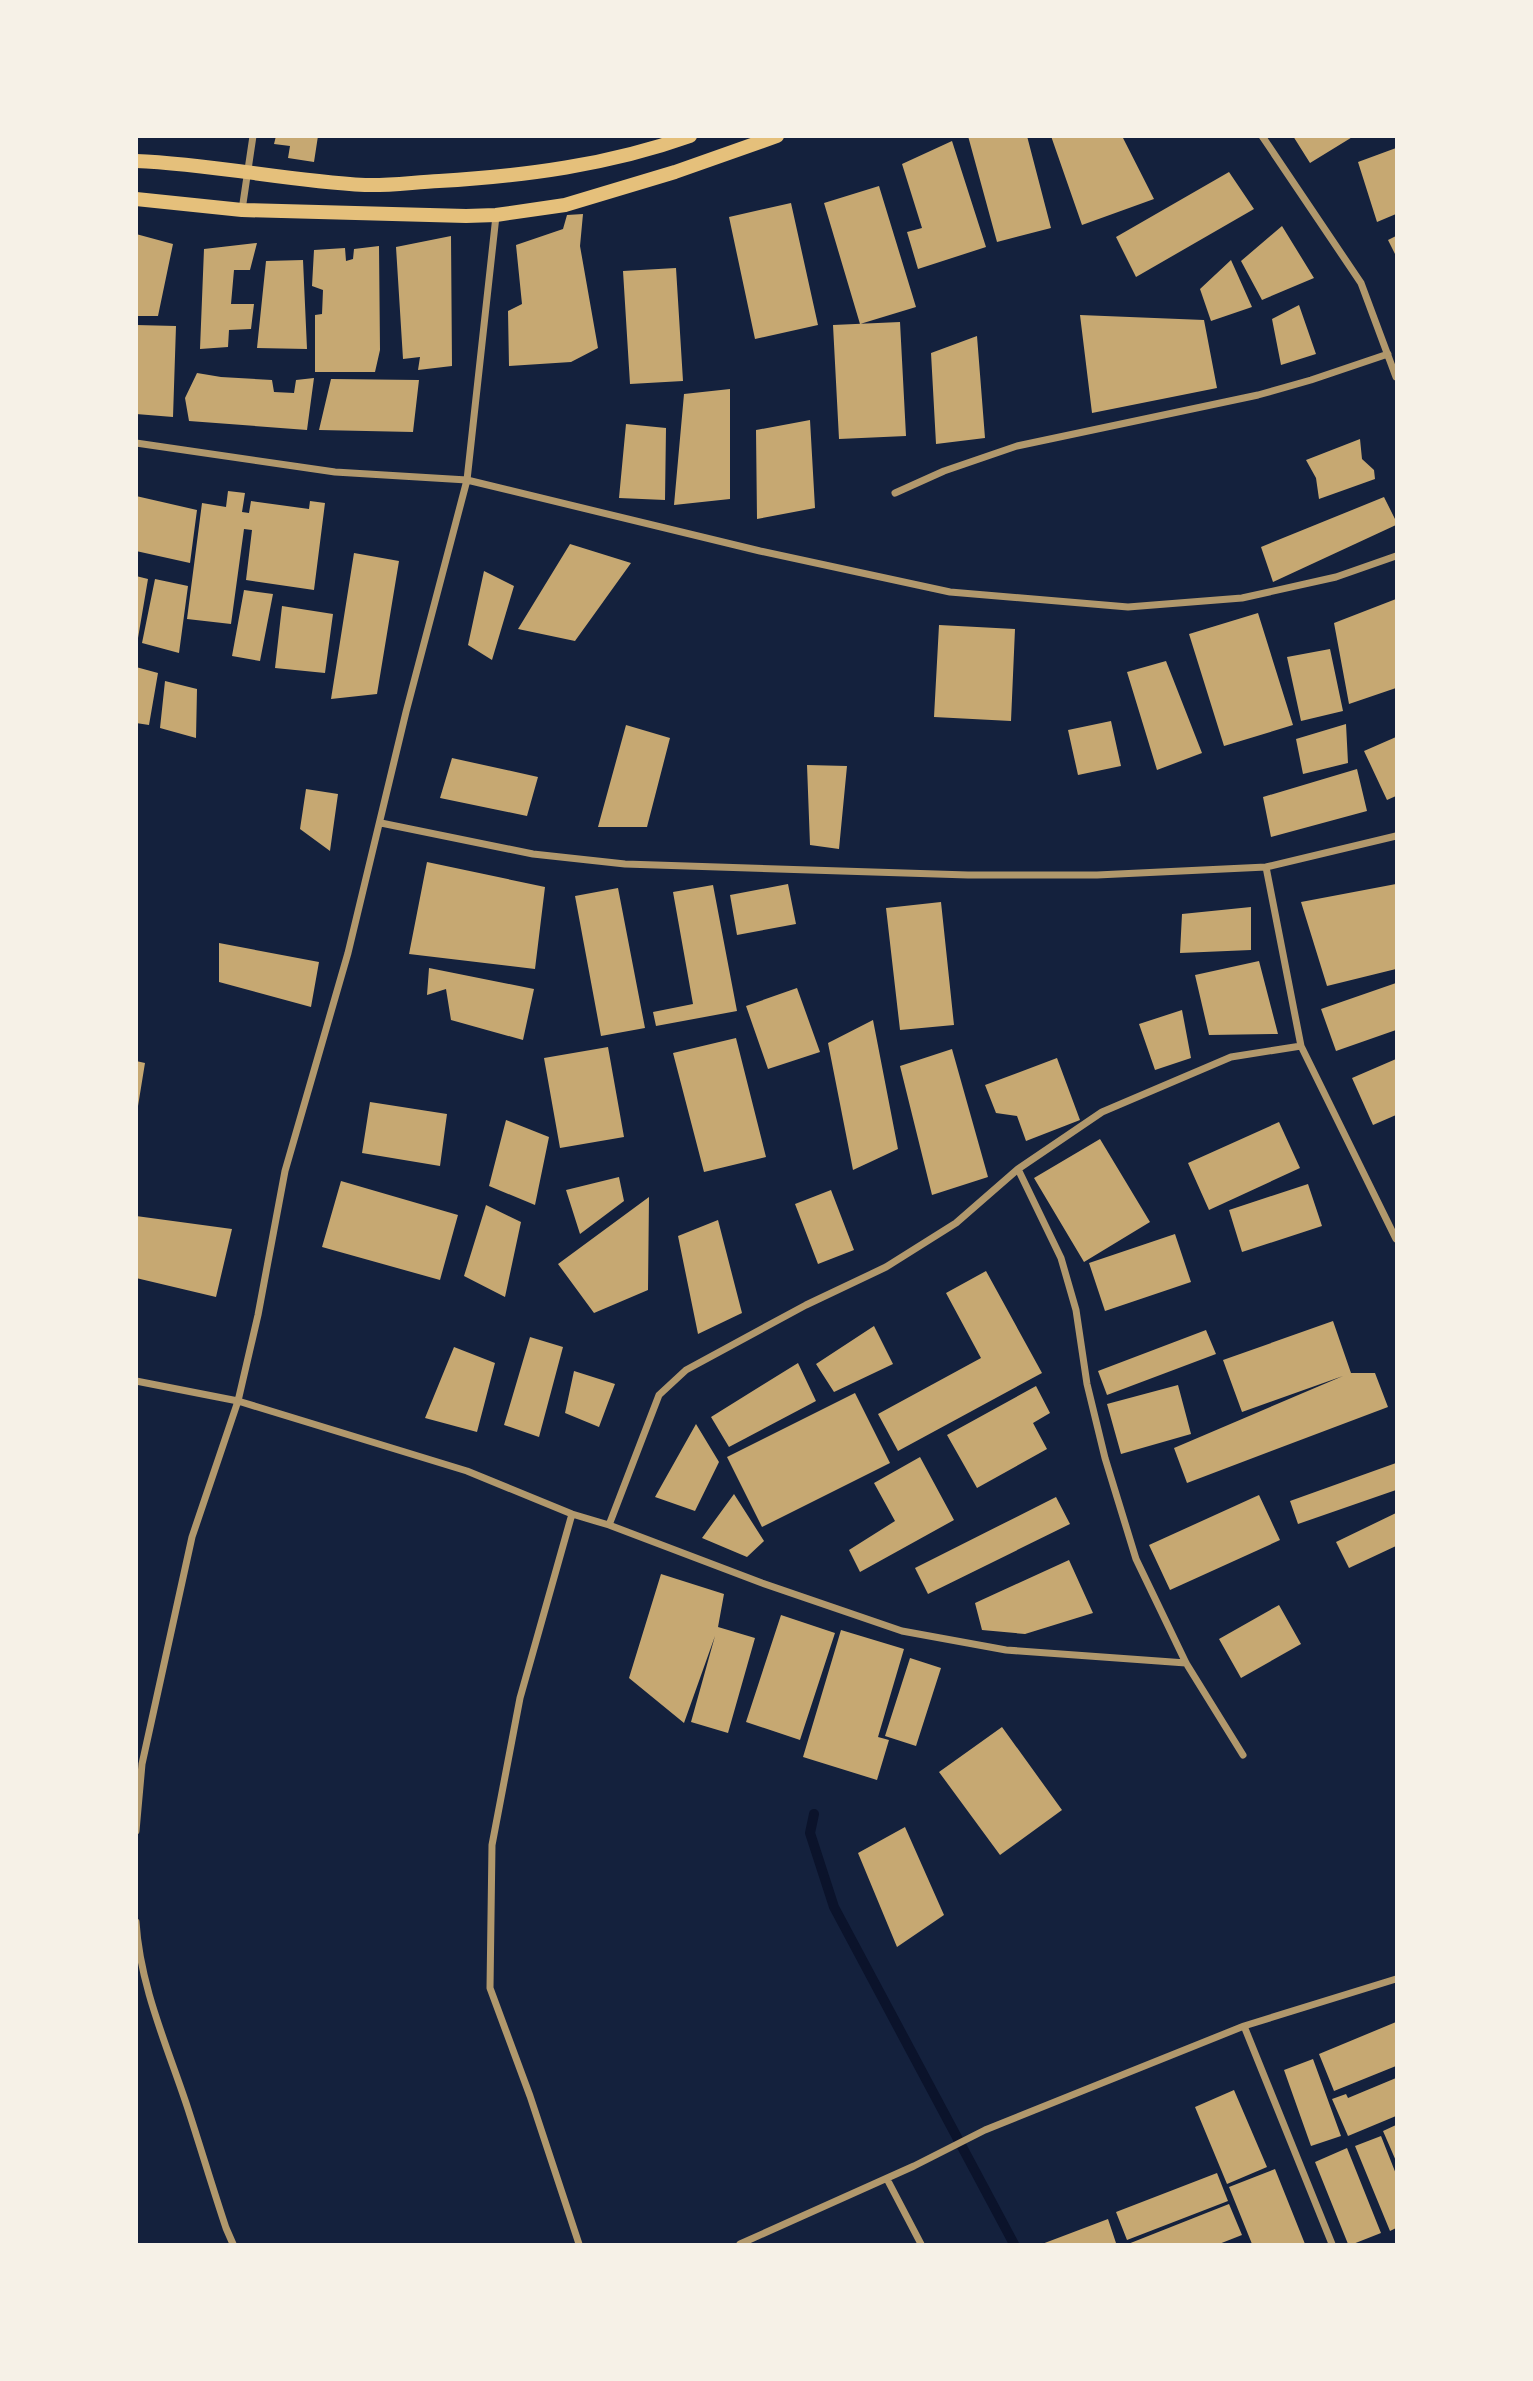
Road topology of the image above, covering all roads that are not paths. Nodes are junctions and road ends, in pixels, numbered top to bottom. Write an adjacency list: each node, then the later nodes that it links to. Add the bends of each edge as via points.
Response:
1 (253, 136): 6 (street)
2 (690, 136): 6 (main road, via 561,170 497,178 366,185)
3 (777, 136): 9 (main road, via 565,205)
4 (1262, 136): 10 (street, via 1361,284)
5 (136, 161): 6 (main road)
6 (247, 173): 8 (street)
7 (136, 199): 8 (main road)
8 (242, 211): 9 (main road)
9 (496, 215): 13 (street)
10 (1388, 354): 11 (street); 14 (street, via 1258,395 1017,446)
11 (1396, 377)
12 (136, 443): 13 (street, via 335,472)
13 (467, 480): 15 (street, via 950,592 1128,607 1242,598 1336,576); 16 (street)
14 (895, 494)
15 (1396, 556)
16 (381, 823): 18 (street, via 533,854 625,864 968,875); 23 (street, via 285,1171)
17 (1396, 836): 18 (street)
18 (1266, 867): 19 (street)
19 (1301, 1046): 20 (street, via 1231,1057 1102,1112); 21 (street)
20 (1018, 1169): 25 (street, via 956,1223 886,1267 686,1370 659,1395); 26 (street, via 1061,1258 1105,1458 1136,1559)
21 (1396, 1240)
22 (136, 1381): 23 (street)
23 (238, 1401): 24 (street, via 467,1471); 28 (street, via 192,1537 142,1764)
24 (572, 1514): 25 (street); 34 (street, via 520,1698 492,1845 490,1988)
25 (609, 1525): 26 (street, via 902,1631 1006,1650)
26 (1186, 1663): 27 (street)
27 (1243, 1755)
28 (136, 1831)
29 (136, 1922): 33 (street, via 155,2015)
30 (1396, 1979): 31 (street)
31 (1244, 2026): 32 (street, via 985,2130); 37 (street)
32 (887, 2179): 35 (street); 36 (street)
33 (233, 2245)
34 (579, 2245)
35 (740, 2245)
36 (921, 2245)
37 (1332, 2245)

